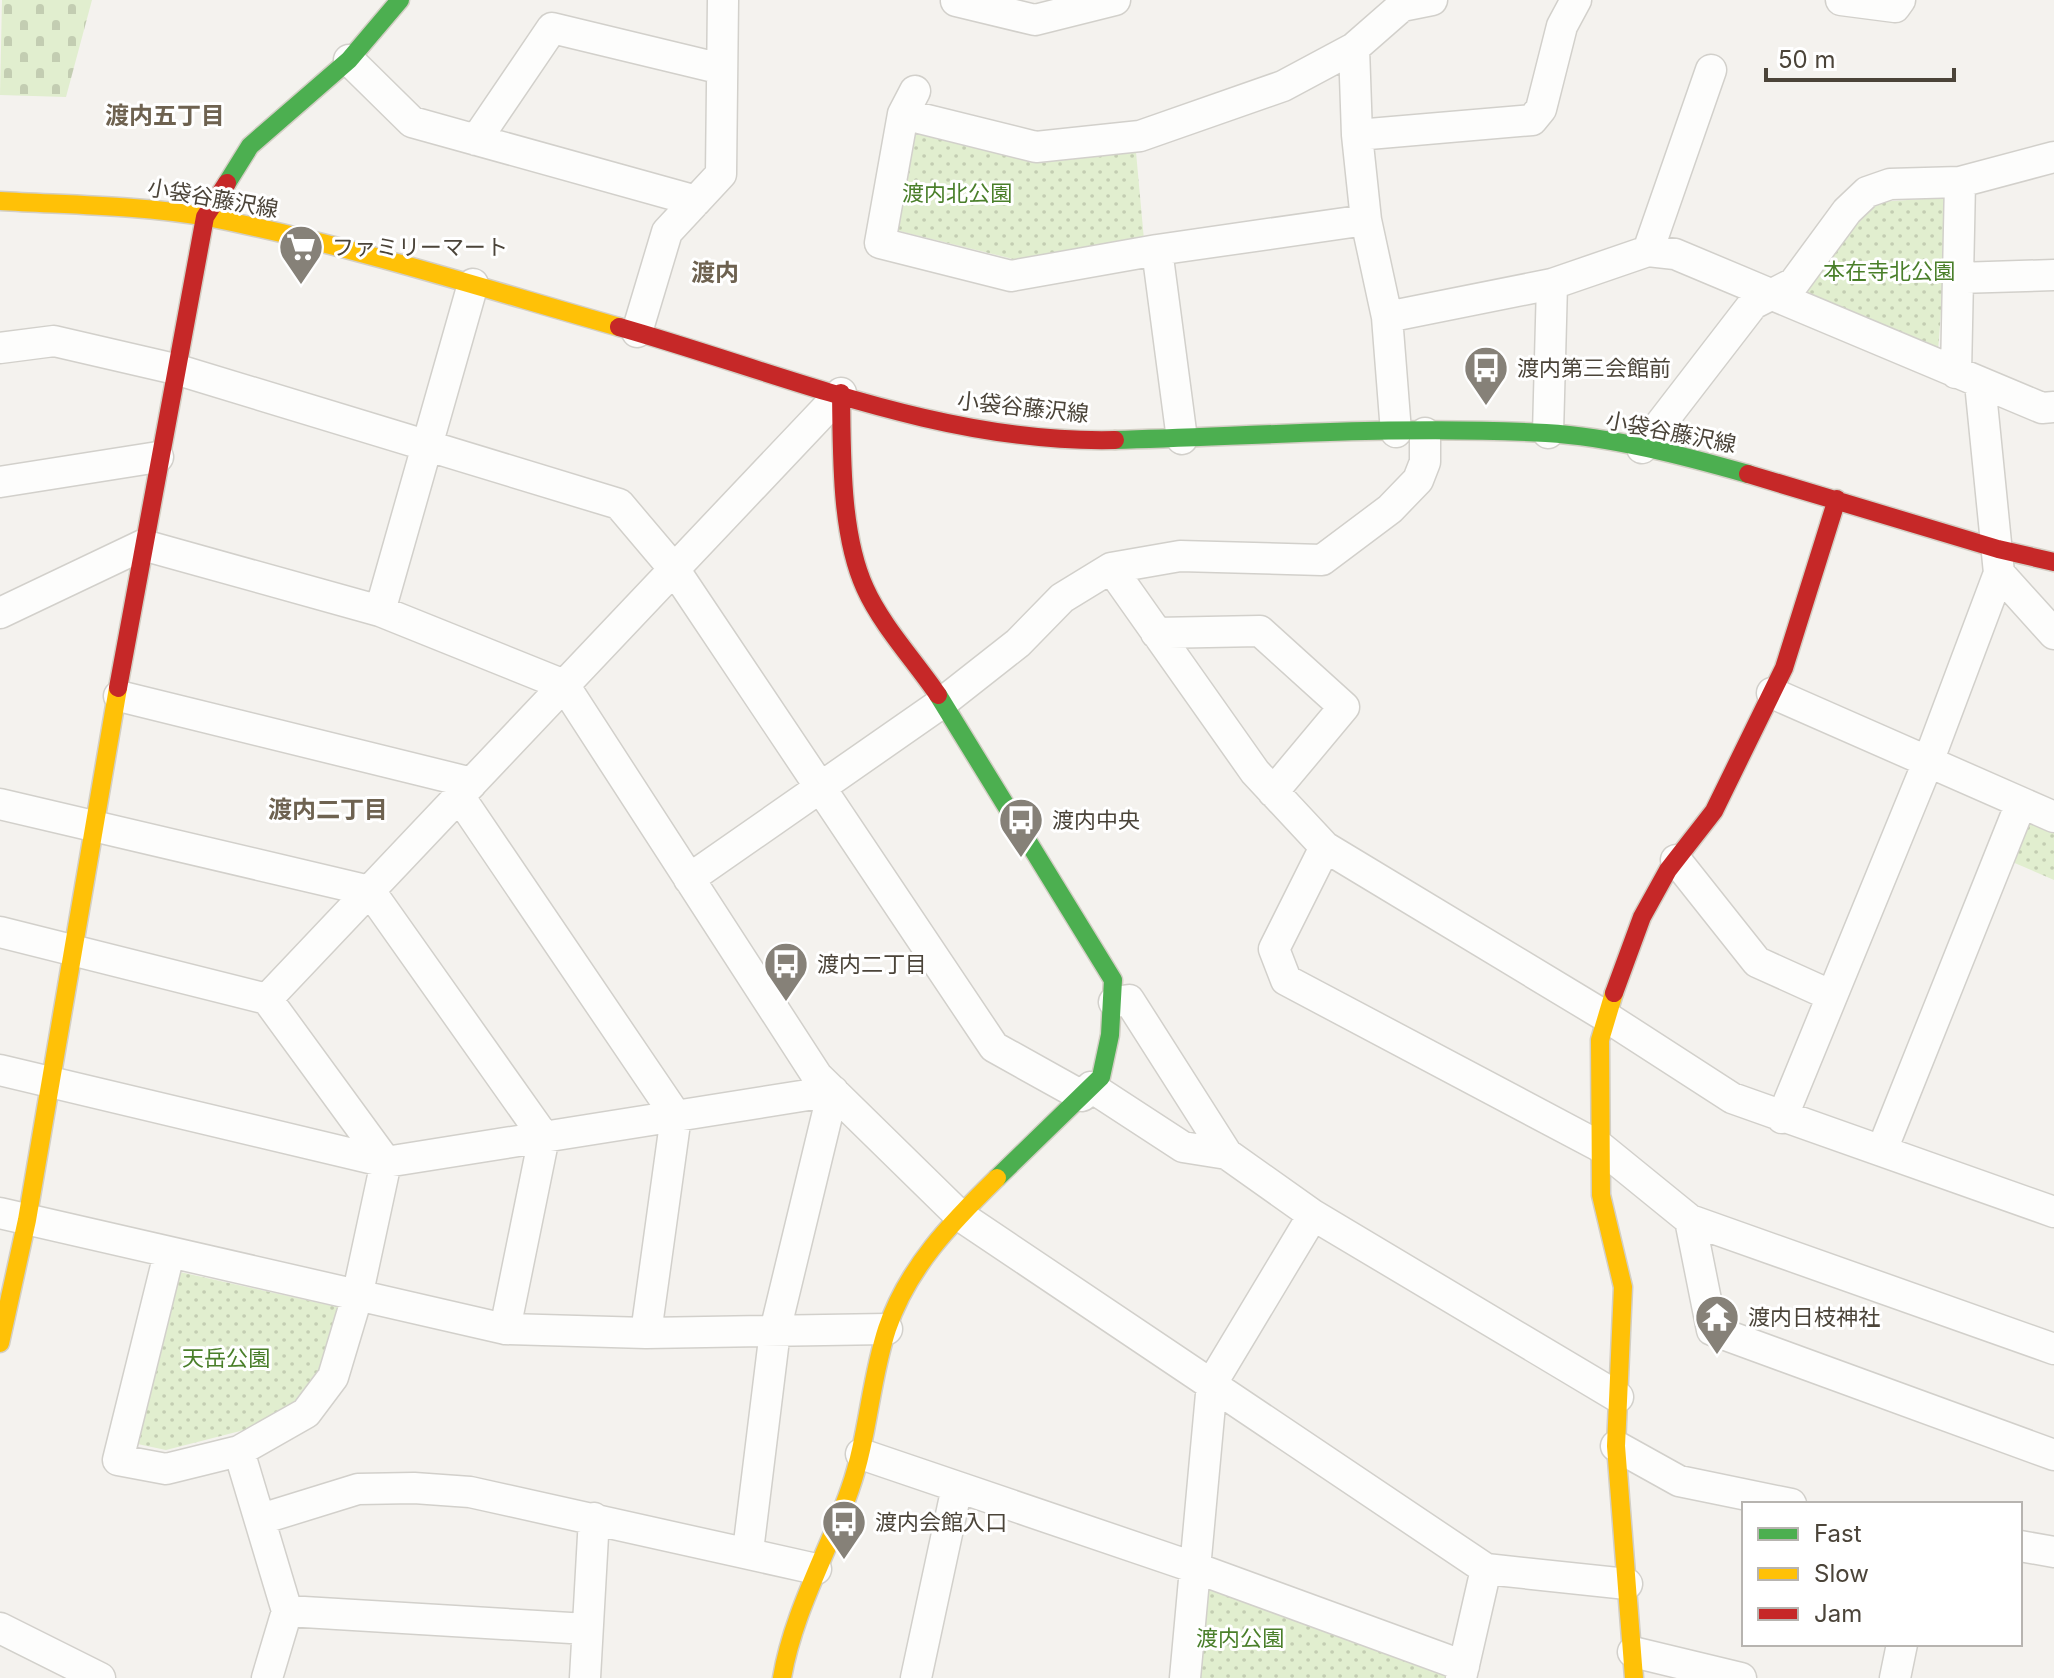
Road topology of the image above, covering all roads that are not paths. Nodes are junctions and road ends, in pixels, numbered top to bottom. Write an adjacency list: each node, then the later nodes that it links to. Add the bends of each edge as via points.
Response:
1 (400, 0): 11 (street)
2 (723, 0): 12 (street)
3 (1115, 0): 9 (street, via 1035,20)
4 (1432, 0): 8 (street)
5 (1576, 0): 14 (street, via 1562,26 1541,109 1532,120)
6 (1841, 0): 7 (street, via 1895,7)
7 (1900, 0)
8 (1401, 3): 10 (street)
9 (954, 7)
10 (1354, 48): 14 (street); 22 (street, via 1283,86 1140,136 1036,147 909,102 880,243 1011,276)
11 (349, 60): 15 (street, via 412,122); 20 (street, via 250,146)
12 (722, 69): 15 (street, via 552,28); 19 (street, via 721,174)
13 (1711, 70): 23 (street)
14 (1357, 135): 21 (street)
15 (476, 140): 19 (street)
16 (2054, 157): 17 (street)
17 (1960, 182): 25 (street); 28 (street, via 1890,184 1867,192 1794,283)
18 (0, 201): 20 (street, 小袋谷藤沢線)
19 (696, 201): 30 (street, via 667,232)
20 (205, 217): 26 (street, 小袋谷藤沢線); 32 (street)
21 (1366, 220): 22 (street); 29 (street)
22 (1157, 250): 38 (street)
23 (1648, 251): 27 (street); 28 (street, via 1675,254)
24 (2054, 275): 25 (street)
25 (1958, 278): 33 (street)
26 (473, 284): 30 (street, 小袋谷藤沢線); 39 (street)
27 (1552, 284): 29 (street); 37 (street)
28 (1772, 296): 33 (street); 40 (street, via 1753,304)
29 (1387, 317): 36 (street)
30 (637, 332): 34 (street, 小袋谷藤沢線)
31 (0, 348): 32 (street, via 54,341)
32 (175, 369): 39 (street); 41 (street)
33 (1968, 378): 35 (street, via 2042,408); 45 (street)
34 (841, 393): 38 (street, 小袋谷藤沢線, via 926,420 1012,433); 48 (street); 56 (street, via 842,469 857,568 867,592)
35 (2054, 407)
36 (1410, 432): 37 (street, 小袋谷藤沢線); 38 (street, 小袋谷藤沢線); 47 (street, via 1425,462 1418,480 1390,509 1322,560 1180,556)
37 (1548, 433): 40 (street, 小袋谷藤沢線)
38 (1182, 439)
39 (426, 445): 48 (street, via 619,504); 49 (street)
40 (1642, 448): 43 (street, 小袋谷藤沢線)
41 (158, 457): 42 (street); 44 (street)
42 (0, 482)
43 (1837, 499): 45 (street, 小袋谷藤沢線); 54 (street)
44 (143, 545): 49 (street); 50 (street); 55 (street)
45 (1999, 561): 46 (street, 小袋谷藤沢線); 52 (street); 57 (street)
46 (2054, 562)
47 (1111, 568): 51 (street); 56 (street, via 1062,598 1018,643)
48 (674, 569): 53 (street); 59 (street)
49 (380, 611): 53 (street)
50 (0, 613)
51 (1156, 633): 60 (street); 60 (street, via 1260,631 1344,707)
52 (2054, 634)
53 (564, 685): 58 (street); 67 (street)
54 (1772, 693): 57 (street); 66 (street, via 1714,811)
55 (119, 696): 58 (street); 64 (street)
56 (943, 702): 59 (street); 73 (street, via 1113,980)
57 (1928, 762): 61 (street); 71 (street)
58 (466, 789): 68 (street); 79 (street)
59 (821, 790): 67 (street); 78 (street, via 994,1047)
60 (1273, 792): 65 (street)
61 (2021, 803): 63 (street); 83 (street)
62 (0, 804): 64 (street)
63 (2054, 817)
64 (95, 826): 68 (street); 70 (street)
65 (1325, 847): 74 (street); 82 (street, via 1274,949 1286,980)
66 (1676, 860): 71 (street, via 1757,962); 74 (street, via 1642,917)
67 (689, 879): 77 (street, via 817,1076)
68 (370, 891): 72 (street); 81 (street)
69 (0, 932): 70 (street)
70 (75, 950): 72 (street); 76 (street)
71 (1830, 995): 80 (street)
72 (267, 999): 85 (street)
73 (1114, 1002): 78 (street, via 1101,1077); 84 (street, via 1129,1000)
74 (1605, 1016): 80 (street, via 1732,1098); 82 (street)
75 (0, 1070): 76 (street)
76 (52, 1082): 85 (street); 89 (street)
77 (833, 1091): 79 (street); 87 (street); 95 (street)
78 (1087, 1091): 84 (street, via 1183,1147); 87 (street)
79 (676, 1116): 81 (street); 96 (street)
80 (1782, 1118): 83 (street)
81 (544, 1137): 85 (street); 93 (street)
82 (1599, 1146): 90 (street); 100 (street, via 1601,1195 1623,1287)
83 (1882, 1150): 86 (street)
84 (1227, 1154): 88 (street)
85 (386, 1162): 92 (street)
86 (2054, 1212)
87 (959, 1215): 94 (street, via 912,1273); 99 (street)
88 (1313, 1215): 99 (street); 100 (street)
89 (13, 1217): 91 (street); 97 (street)
90 (1690, 1220): 98 (street); 104 (street, via 1712,1330)
91 (169, 1254): 92 (street); 102 (street, via 118,1460 166,1469)
92 (357, 1297): 93 (street); 102 (street, via 333,1377 306,1413)
93 (505, 1329): 96 (street)
94 (887, 1329): 95 (street); 103 (street)
95 (775, 1331): 96 (street); 110 (street)
96 (646, 1333)
97 (0, 1343)
98 (2054, 1349)
99 (1212, 1383): 112 (street); 114 (street)
100 (1618, 1397): 101 (street)
101 (1616, 1446): 106 (street, via 1679,1481); 115 (street)
102 (239, 1451): 108 (street)
103 (861, 1454): 105 (street); 113 (street)
104 (2054, 1455)
105 (957, 1487): 112 (street); 126 (street)
106 (1781, 1502)
107 (594, 1518): 108 (street, via 470,1492 414,1488 358,1489); 110 (street); 118 (street)
108 (261, 1519): 116 (street)
109 (2022, 1546): 111 (street)
110 (748, 1551): 113 (street)
111 (2054, 1552)
112 (1193, 1567): 121 (street); 127 (street)
113 (816, 1569): 125 (street, via 788,1642)
114 (1486, 1569): 115 (street); 121 (street)
115 (1627, 1584): 120 (street)
116 (287, 1611): 118 (street); 123 (street)
117 (0, 1628): 122 (street)
118 (587, 1629): 124 (street)
119 (1902, 1646): 129 (street)
120 (1633, 1665): 128 (street)
121 (1463, 1672)
122 (100, 1678)
123 (267, 1678)
124 (585, 1678)
125 (782, 1678)
126 (916, 1678)
127 (1185, 1678)
128 (1741, 1678)
129 (1895, 1678)

